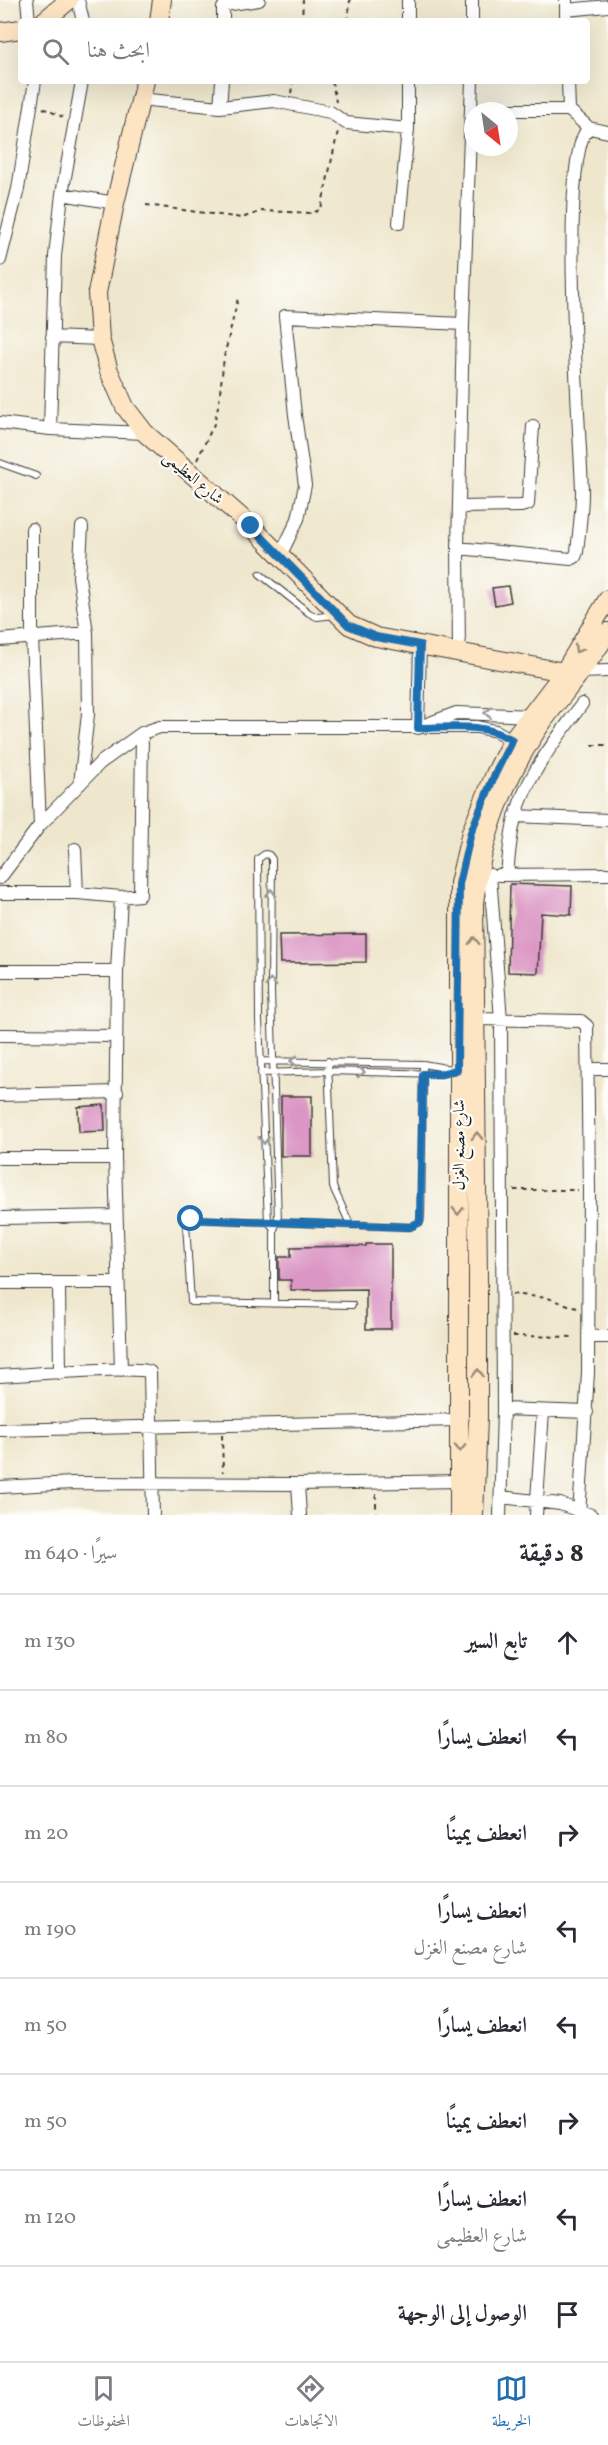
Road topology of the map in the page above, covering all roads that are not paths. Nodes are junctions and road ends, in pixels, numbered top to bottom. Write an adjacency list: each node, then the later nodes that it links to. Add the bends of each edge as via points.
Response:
1 (27, 0): 10 (street)
2 (69, 0): 11 (street)
3 (78, 0): 12 (street)
4 (162, 0): 13 (street)
5 (259, 0): 14 (street, via 225,5)
6 (408, 0): 15 (street)
7 (472, 0): 16 (street)
8 (608, 6): 9 (street)
9 (566, 10)
10 (29, 18)
11 (48, 18)
12 (82, 18)
13 (159, 18)
14 (223, 18)
15 (408, 18)
16 (472, 18)
17 (18, 29): 18 (street)
18 (0, 32)
19 (35, 84): 36 (street, via 18,189)
20 (82, 84): 33 (street)
21 (144, 84): 26 (street, شارع العظيمى)
22 (222, 84): 27 (street)
23 (408, 84): 31 (street)
24 (472, 84): 37 (street)
25 (568, 84): 29 (street)
26 (139, 99): 27 (street); 34 (street, شارع العظيمى)
27 (220, 107): 31 (street, via 274,101 330,112 349,124)
28 (518, 110): 29 (street)
29 (569, 110): 30 (street)
30 (589, 128): 32 (street); 49 (street, via 583,136 574,183 572,242 582,493 578,552 571,559)
31 (408, 129): 35 (street)
32 (608, 132)
33 (62, 194): 34 (street); 38 (street)
34 (115, 203): 39 (street, شارع العظيمى, via 98,292)
35 (399, 223)
36 (0, 260)
37 (463, 324): 46 (street); 50 (street, via 285,315 305,485 298,519)
38 (52, 337): 39 (street); 42 (street)
39 (100, 339): 43 (street, شارع العظيمى, via 125,407)
40 (0, 423): 42 (street)
41 (533, 426): 46 (street, via 528,504)
42 (50, 429): 43 (street)
43 (145, 433): 50 (street, شارع العظيمى)
44 (0, 463): 45 (lane)
45 (36, 476)
46 (460, 507): 49 (street)
47 (82, 527): 55 (street, via 79,578)
48 (32, 529): 56 (street)
49 (458, 548): 59 (street)
50 (281, 554): 53 (street, شارع العظيمى)
51 (260, 574): 53 (lane, via 317,617)
52 (608, 599): 61 (street, شارع مصنع الغزل, one-way to 61)
53 (337, 615): 58 (street, شارع العظيمى, via 362,632)
54 (608, 632): 61 (street, شارع مصنع الغزل)
55 (87, 633): 56 (street); 67 (street, via 88,714)
56 (32, 637): 57 (street); 70 (street)
57 (0, 640)
58 (420, 645): 59 (street, شارع العظيمى); 64 (street)
59 (459, 652): 61 (street, شارع العظيمى)
60 (608, 671): 61 (street)
61 (573, 672): 63 (street, شارع مصنع الغزل)
62 (582, 704): 68 (street, via 542,761)
63 (538, 716): 64 (street, one-way to 64, via 456,713); 66 (street, شارع مصنع الغزل)
64 (418, 728): 65 (street, via 160,727); 66 (street, via 477,727 496,731)
65 (142, 733): 67 (street, via 121,746); 79 (street, via 142,893)
66 (519, 745): 75 (street, شارع مصنع الغزل, via 494,814); 92 (street, شارع مصنع الغزل, via 495,774 471,832 459,884)
67 (80, 784): 70 (street)
68 (515, 816): 69 (street); 74 (street)
69 (608, 820)
70 (40, 825): 76 (street)
71 (75, 849): 78 (street)
72 (0, 859): 76 (street)
73 (608, 874): 74 (street)
74 (507, 875): 75 (street)
75 (483, 876): 82 (street, شارع مصنع الغزل, one-way to 75, via 474,903); 83 (street)
76 (1, 877)
77 (0, 893): 78 (street)
78 (77, 893): 79 (street)
79 (121, 897): 81 (street)
80 (0, 971): 81 (street)
81 (117, 971): 85 (street)
82 (475, 1019): 83 (street); 93 (street, شارع مصنع الغزل)
83 (501, 1020): 90 (street, via 585,1022); 120 (street)
84 (0, 1035): 85 (street)
85 (116, 1036): 98 (street)
86 (261, 1060): 87 (lane); 87 (lane, one-way to 86, via 272,859 265,854 258,860); 95 (lane)
87 (273, 1061): 88 (lane, one-way to 87); 96 (lane)
88 (328, 1061): 89 (lane); 94 (lane)
89 (423, 1064): 92 (lane); 97 (lane)
90 (589, 1069): 91 (street); 115 (street)
91 (608, 1069)
92 (457, 1070): 93 (street); 97 (lane); 108 (street, شارع مصنع الغزل, one-way to 108)
93 (476, 1070): 109 (street, شارع مصنع الغزل, one-way to 93)
94 (328, 1071): 96 (lane); 97 (lane, one-way to 97); 106 (lane, via 333,1187)
95 (261, 1073): 96 (lane); 104 (lane, one-way to 104)
96 (273, 1073): 105 (lane)
97 (423, 1074): 106 (lane, via 420,1222 410,1227)
98 (117, 1092): 99 (street); 101 (street)
99 (0, 1095)
100 (0, 1158): 101 (street)
101 (115, 1158): 102 (street)
102 (116, 1216): 103 (street); 111 (street)
103 (0, 1218)
104 (268, 1221): 105 (lane); 107 (lane); 113 (lane, via 188,1221 190,1299 194,1303)
105 (278, 1221): 106 (lane); 107 (lane)
106 (350, 1224)
107 (274, 1229): 113 (lane)
108 (459, 1277): 109 (street); 123 (street, شارع مصنع الغزل)
109 (478, 1277): 136 (street, شارع مصنع الغزل, one-way to 109)
110 (0, 1283): 112 (street)
111 (118, 1283): 112 (street); 117 (street)
112 (59, 1284): 118 (street)
113 (274, 1304): 114 (lane)
114 (352, 1305)
115 (588, 1337): 116 (street); 122 (street)
116 (608, 1337)
117 (121, 1370): 118 (street); 124 (street, via 150,1371)
118 (60, 1373): 119 (street)
119 (0, 1376)
120 (503, 1409): 121 (street); 130 (street)
121 (543, 1411): 122 (street); 131 (street)
122 (587, 1412): 132 (street)
123 (460, 1420): 124 (street); 126 (street, شارع مصنع الغزل, one-way to 126)
124 (150, 1427): 125 (street); 127 (street)
125 (0, 1430)
126 (459, 1481): 128 (street); 135 (street, شارع مصنع الغزل)
127 (153, 1484): 128 (street); 129 (street); 133 (street)
128 (298, 1484): 134 (street)
129 (0, 1487)
130 (501, 1497): 131 (street); 137 (street)
131 (536, 1500): 132 (street); 138 (street)
132 (583, 1513)
133 (153, 1515)
134 (300, 1515)
135 (459, 1515)
136 (474, 1515)
137 (500, 1515)
138 (536, 1515)

